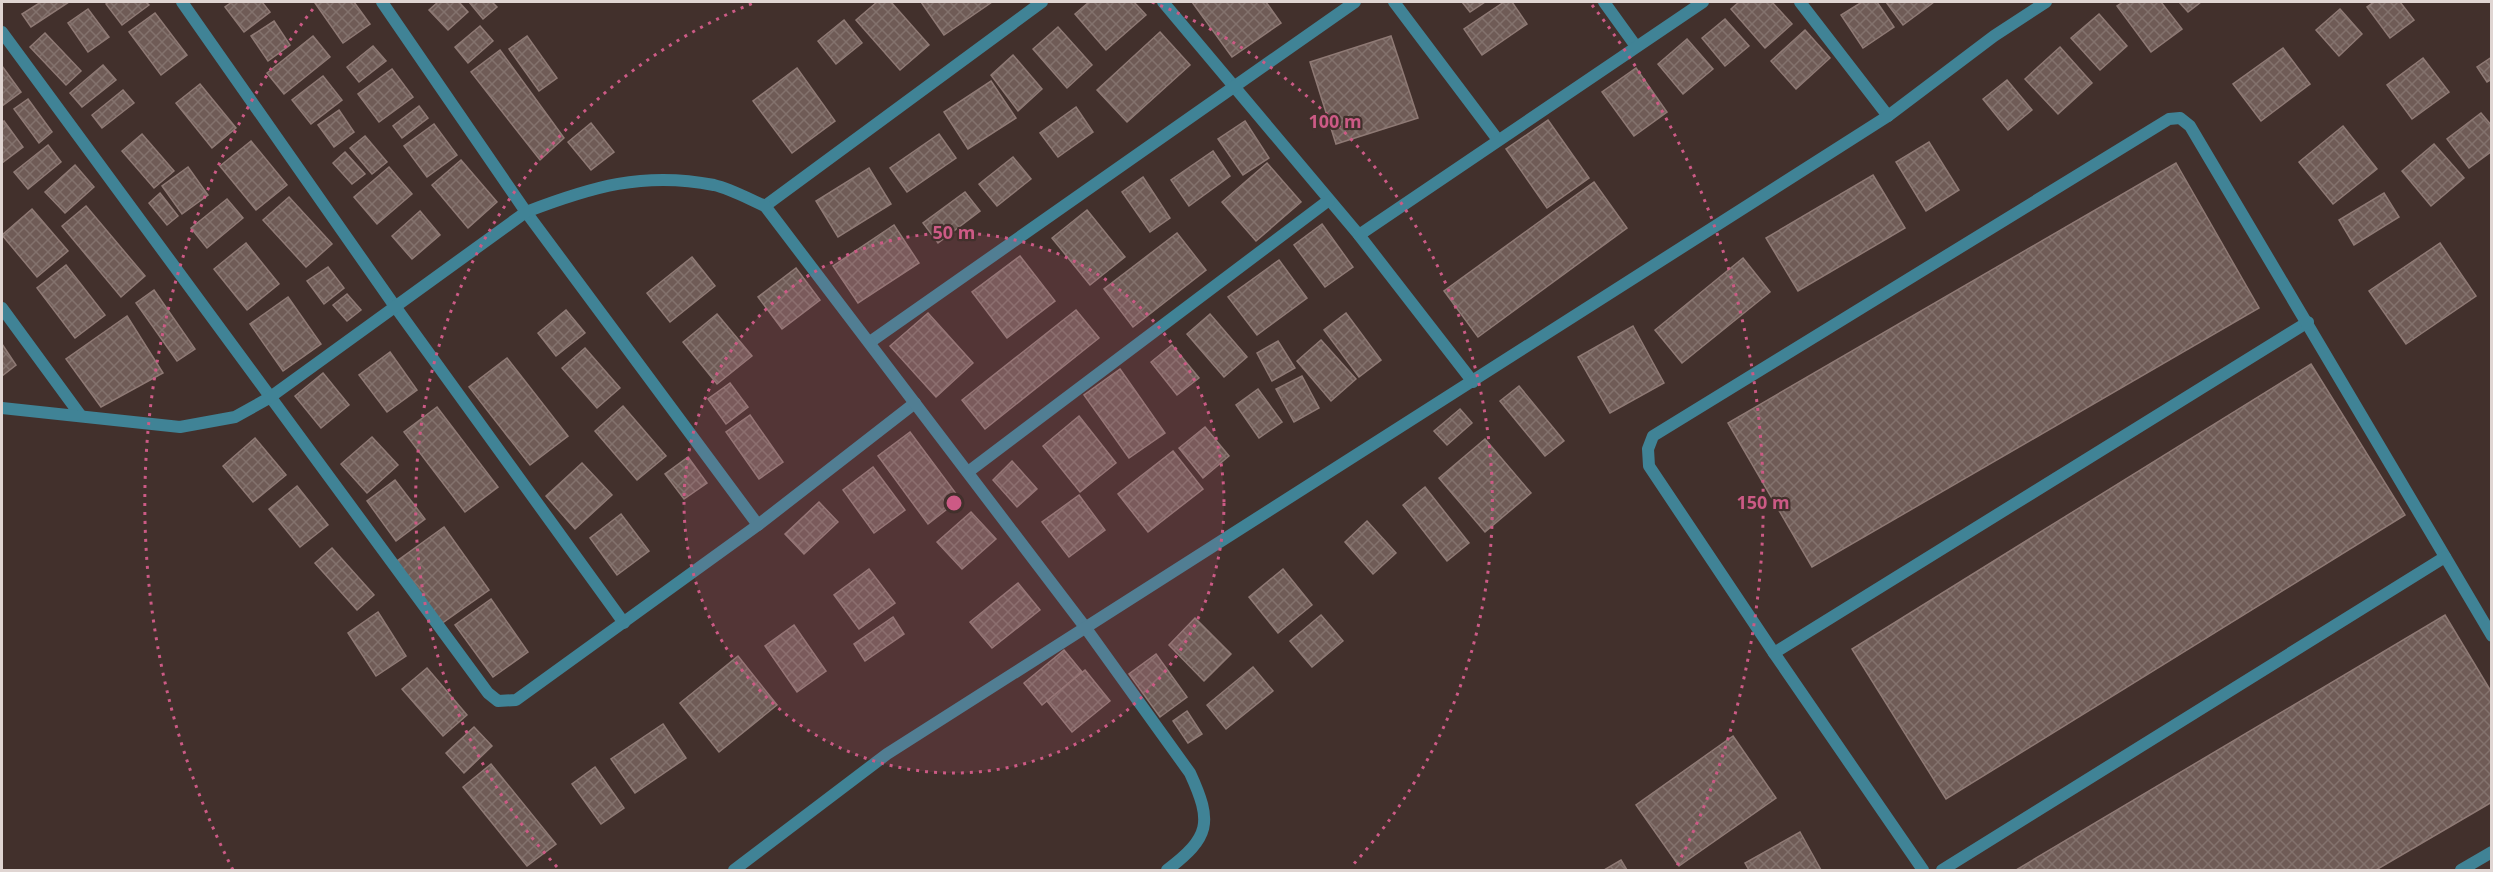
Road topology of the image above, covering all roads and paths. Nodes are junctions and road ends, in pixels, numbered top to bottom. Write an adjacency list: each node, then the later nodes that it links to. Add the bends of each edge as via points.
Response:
1 (182, 2): 20 (street)
2 (382, 2): 18 (street)
3 (1042, 2): 17 (street)
4 (1163, 2): 13 (street)
5 (1355, 2): 13 (street)
6 (1394, 2): 15 (street)
7 (1604, 2): 12 (street)
8 (1702, 2): 12 (street)
9 (1800, 2): 14 (street)
10 (2046, 2): 14 (street)
11 (2, 32): 25 (street)
12 (1635, 45): 15 (street)
13 (1234, 86): 16 (street); 23 (street)
14 (1888, 116): 24 (street)
15 (1497, 140): 19 (street)
16 (1329, 200): 19 (street); 29 (street)
17 (765, 206): 18 (street, via 716,186 663,178 601,187); 23 (street)
18 (526, 212): 20 (street); 30 (street)
19 (1359, 235): 24 (street)
20 (394, 305): 25 (street); 32 (street)
21 (2, 308): 28 (street)
22 (2308, 322): 31 (street); 35 (street); 35 (street, via 2190,126 2180,118 2169,119 1653,436 1648,449 1649,466)
23 (870, 342): 26 (street)
24 (1473, 382): 33 (street)
25 (269, 398): 28 (street, via 236,417 180,427); 32 (street, via 488,693 498,701 516,700)
26 (915, 403): 29 (street); 30 (street)
27 (2, 408): 28 (street)
28 (81, 416)
29 (968, 472): 33 (street)
30 (758, 525): 32 (street)
31 (2445, 557): 34 (street); 40 (street)
32 (624, 623)
33 (1084, 627): 37 (street, via 887,754); 38 (street, via 1190,773 1199,793 1203,833 1192,851)
34 (2492, 636)
35 (1774, 653): 39 (street)
36 (2492, 852): 41 (street)
37 (734, 870)
38 (1167, 870)
39 (1923, 870)
40 (1942, 870)
41 (2461, 870)

